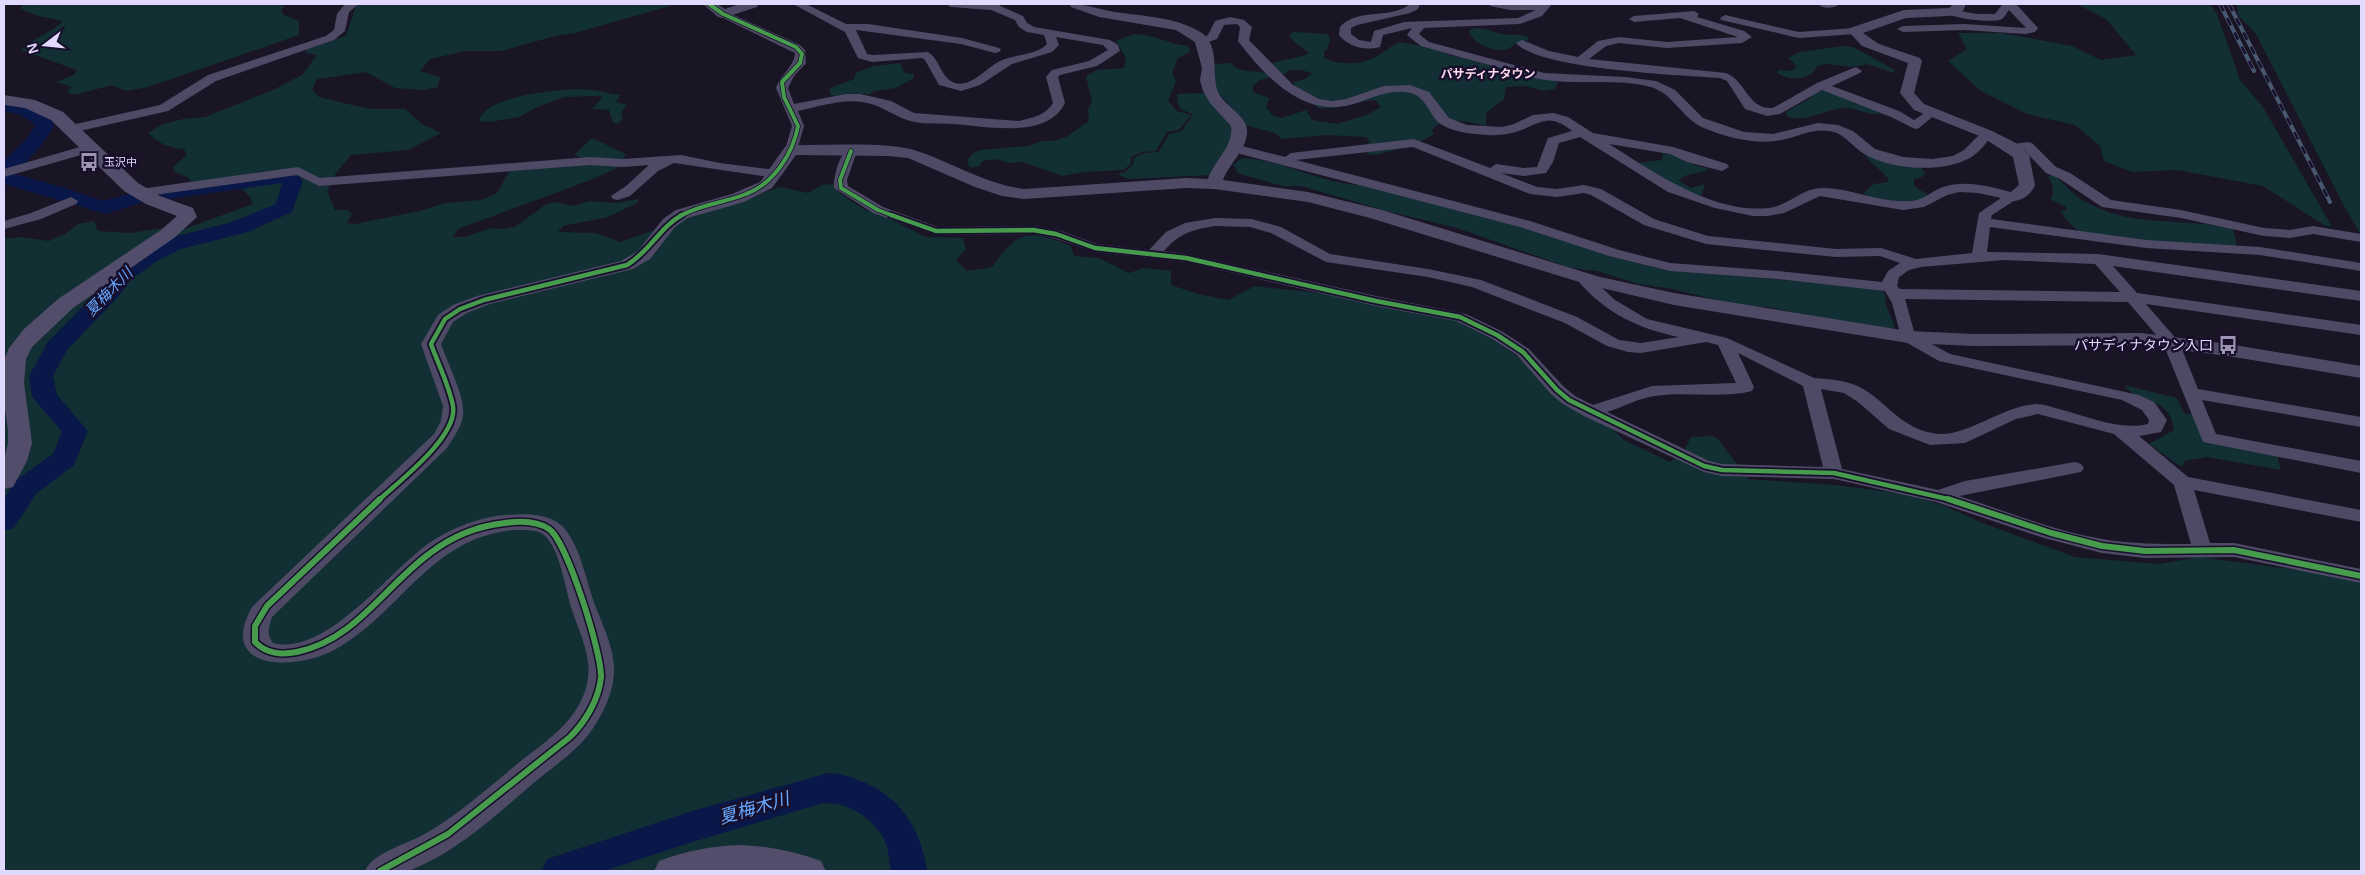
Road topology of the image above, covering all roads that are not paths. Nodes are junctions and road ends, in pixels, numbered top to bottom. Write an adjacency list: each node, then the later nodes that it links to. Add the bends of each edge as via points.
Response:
1 (354, 4): 31 (street, via 342,12 339,31 330,38 212,78 164,108)
2 (709, 4): 14 (street)
3 (752, 4): 14 (street)
4 (798, 4): 18 (street)
5 (951, 4): 11 (street)
6 (1076, 4): 22 (street, via 1098,13 1180,28)
7 (1415, 4): 17 (street, via 1405,11 1354,22 1344,31 1351,40 1372,46 1376,45 1376,36 1382,31 1397,26)
8 (1494, 4): 12 (street)
9 (1823, 4): 10 (street)
10 (1834, 4)
11 (995, 5): 21 (street, via 1019,18 1026,28)
12 (1545, 6): 17 (street, via 1534,17 1520,22)
13 (1954, 8): 19 (street, via 1990,18 1998,17 2006,7 2012,6 2032,28 2025,31 1964,27); 20 (street, via 1904,14)
14 (723, 14): 29 (street, via 800,51 800,63 782,82)
15 (1683, 16): 16 (street); 20 (street, via 1703,13 1799,35); 25 (street, via 1746,37 1689,44 1619,40 1606,42)
16 (1634, 19)
17 (1420, 25): 33 (street, via 1413,35 1425,44 1536,74 1562,79 1651,84 1666,89 1678,96 1694,119 1735,134 1757,138 1781,136 1814,126 1828,126 1844,130 1880,157 1928,162 1965,156)
18 (846, 27): 21 (street, via 862,56 872,59 924,54 930,58 943,82 954,86 974,84 1002,64 1048,50 1053,45); 24 (street, via 868,27 962,41)
19 (1903, 29)
20 (1855, 31): 30 (street, via 1859,38 1875,47 1916,61 1908,93 1919,107)
21 (1049, 34): 29 (street, via 1106,42 1114,47 1114,51 1093,64 1056,72 1052,77 1057,107 1046,117 1029,124 911,117 887,104 860,98)
22 (1202, 41): 32 (street, via 1213,38 1219,23 1241,22 1246,27 1244,41 1268,68 1290,89 1314,102 1336,105 1377,90 1410,89 1426,94 1450,124 1494,131 1513,129 1530,119 1544,116 1560,118); 35 (street, via 1209,68 1207,80 1210,91 1239,125)
23 (1522, 43): 25 (street, via 1546,54)
24 (995, 50)
25 (1580, 61): 27 (street, via 1605,66 1722,75 1731,79 1749,106 1767,112 1776,111)
26 (1856, 71): 27 (street)
27 (1821, 86): 30 (street, via 1915,124)
28 (4, 100): 31 (main road, via 48,111)
29 (790, 108): 37 (street, via 798,126)
30 (1931, 113): 33 (street)
31 (71, 129): 34 (main road)
32 (1586, 134): 41 (street, via 1553,140 1544,167 1533,172); 42 (street, via 1666,149); 48 (street, via 1678,193 1713,204 1761,212 1779,211 1807,194 1822,192 1904,205 1923,203 1942,192 1964,188)
33 (1987, 134): 36 (street)
34 (90, 148): 43 (street); 46 (main road)
35 (1234, 148): 39 (street); 45 (street, via 1222,164)
36 (2013, 148): 48 (street, via 2022,159 2027,184 2025,190); 52 (street, via 2027,146 2051,170 2107,204 2181,214 2264,232 2290,234 2313,230)
37 (791, 150): 38 (street); 44 (street)
38 (851, 151): 45 (street, via 911,154 981,184 1024,194 1168,183); 53 (street, via 840,180 841,188 878,210 924,227 944,232 1033,230 1056,234 1095,248)
39 (1279, 158): 41 (street, via 1408,143); 59 (street, via 1670,267 1777,275)
40 (700, 164): 44 (street); 46 (street, via 680,158 623,163 590,160 548,166 319,182 298,171); 47 (street, via 656,166 631,190)
41 (1466, 164): 56 (street, via 1535,191 1557,193 1584,189 1596,192 1649,222 1706,240 1836,253 1881,252)
42 (1722, 167)
43 (7, 173)
44 (776, 174): 82 (street, via 766,185 745,195 682,214 669,223 644,255 626,265 484,300 445,319 431,344 453,406 454,416 448,429 439,443 261,613 254,634 261,649 282,654 300,653 327,642 353,624 424,558 462,534 498,523 538,524 553,530 564,545 598,647 601,677 593,704 576,730 456,829)
45 (1214, 184): 58 (street, via 1342,205)
46 (140, 193): 76 (main road, via 186,212 187,217 58,310 20,348 12,374 19,453)
47 (618, 196)
48 (2013, 197): 50 (street, via 1986,213)
49 (71, 201): 51 (street)
50 (1983, 222): 54 (street); 57 (street, via 2146,244 2260,252)
51 (4, 225)
52 (2361, 238)
53 (1152, 254): 63 (street, via 1171,235 1190,226 1215,222 1251,224 1276,230 1326,258 1476,283 1571,320 1613,343 1628,347 1641,348); 70 (street, via 1186,258 1460,317 1513,344 1556,390)
54 (1979, 255): 55 (street); 56 (street)
55 (2098, 258): 60 (street); 61 (street)
56 (1916, 264): 59 (street, via 1900,269 1889,282)
57 (2361, 266)
58 (1584, 279): 63 (street, via 1593,290 1630,316 1662,329); 64 (street, via 1674,298)
59 (1892, 290): 61 (street); 64 (street)
60 (2361, 296)
61 (2132, 297): 62 (street); 65 (street)
62 (2361, 330)
63 (1706, 337): 66 (street)
64 (1908, 337): 65 (street); 72 (street, via 1946,358 2122,395 2141,401 2156,414 2155,428)
65 (2171, 342): 67 (street); 69 (street)
66 (1725, 343): 68 (street, via 1775,364); 70 (street, via 1746,387 1652,391)
67 (2361, 372)
68 (1811, 384): 72 (street, via 1850,389 1895,425 1930,439 1958,439 2011,414 2038,408); 75 (street)
69 (2192, 392): 71 (street); 73 (street, via 2209,438)
70 (1590, 412): 75 (street, via 1704,466 1722,470)
71 (2361, 422)
72 (2120, 430): 77 (street)
73 (2361, 467)
74 (2075, 468): 78 (street, via 1965,487)
75 (1834, 473): 78 (street)
76 (4, 481)
77 (2182, 482): 79 (street); 80 (street)
78 (1939, 496): 80 (street, via 2051,533 2102,546 2145,551)
79 (2361, 516)
80 (2202, 549): 81 (street, via 2251,553)
81 (2361, 576)
82 (380, 871)
83 (671, 871): 84 (main road, via 717,861 766,862)
84 (809, 871)

